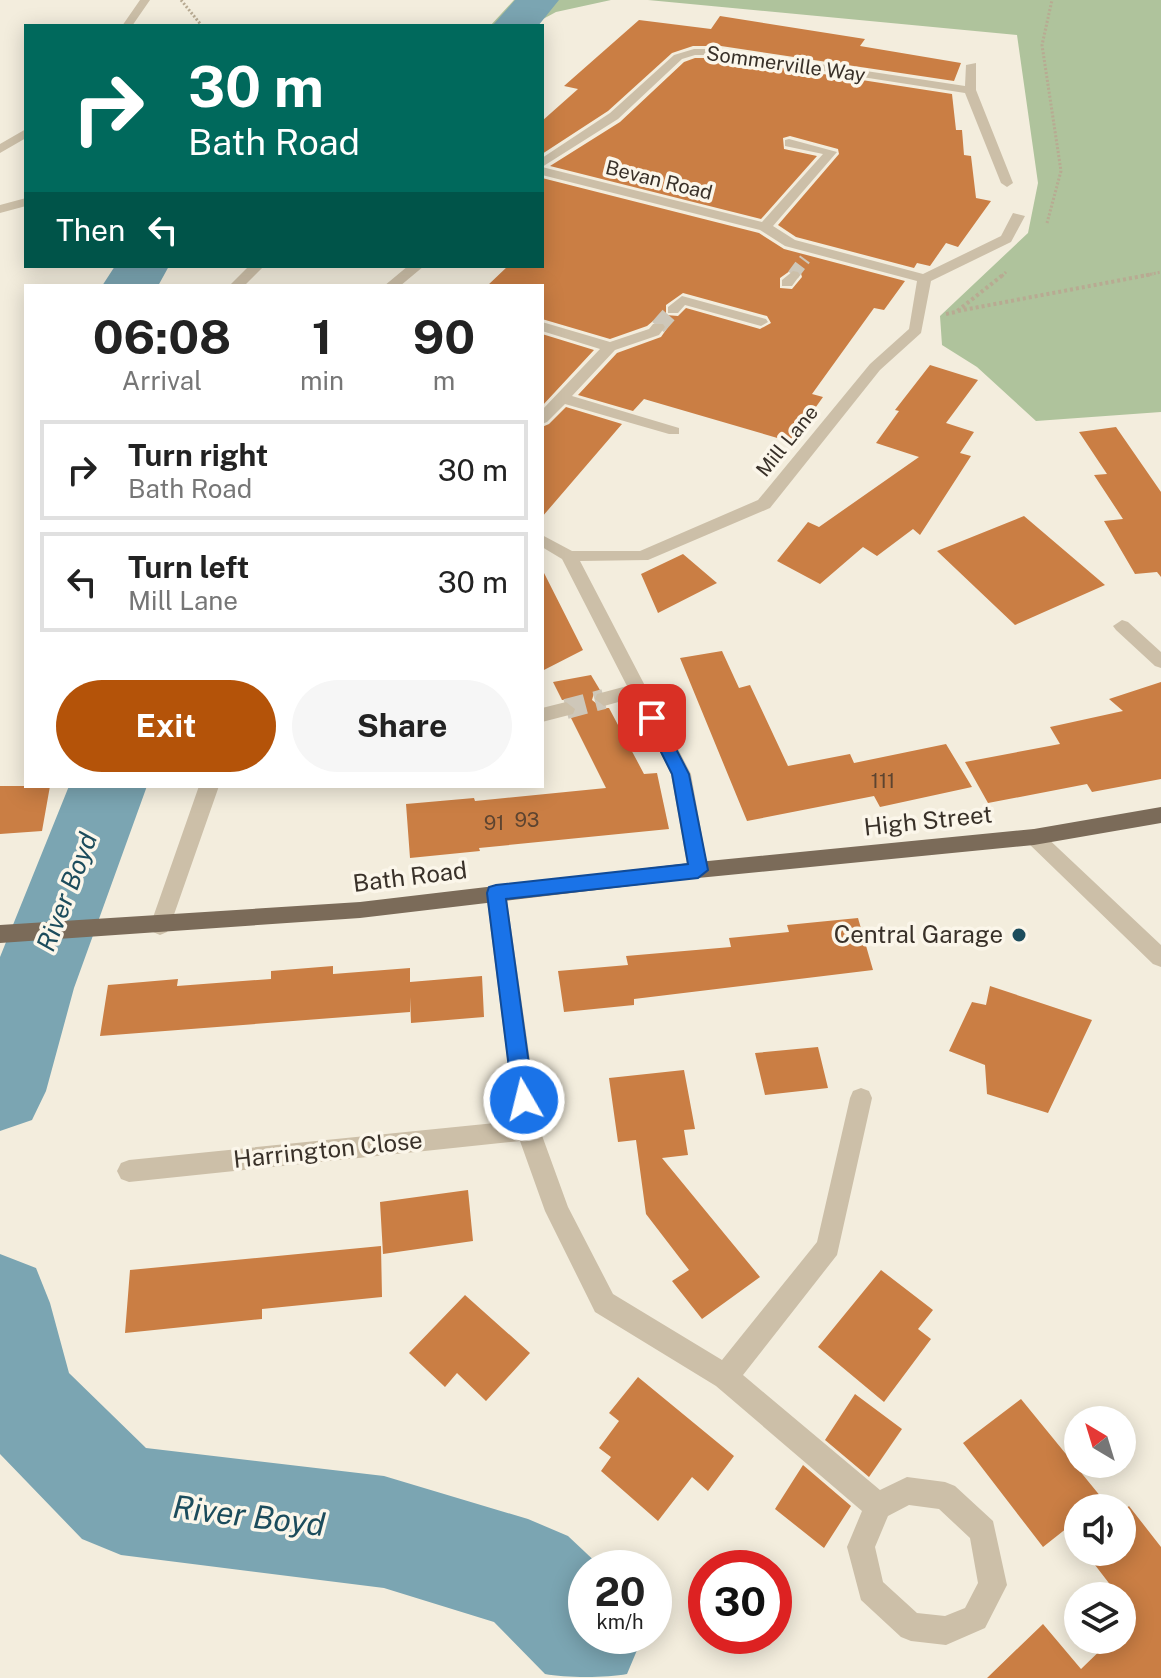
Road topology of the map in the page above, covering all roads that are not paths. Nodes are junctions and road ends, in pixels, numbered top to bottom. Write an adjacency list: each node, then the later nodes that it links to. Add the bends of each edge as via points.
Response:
1 (145, 0): 2 (street)
2 (128, 24)
3 (972, 65): 4 (street)
4 (970, 90): 8 (street, Sommerville Way, via 694,52 678,57 614,116); 10 (street)
5 (24, 134): 7 (street)
6 (789, 143): 14 (street, via 831,152)
7 (0, 149)
8 (544, 162)
9 (544, 172): 14 (street, Bevan Road)
10 (1007, 183)
11 (24, 203): 12 (street)
12 (0, 209)
13 (1018, 216): 17 (street, via 1006,239)
14 (765, 227): 17 (street, Bevan Road, via 809,254)
15 (255, 268): 18 (street)
16 (414, 268): 19 (street)
17 (924, 279): 29 (street, Mill Lane, via 916,330 875,367 764,504 642,556)
18 (238, 284)
19 (394, 284)
20 (673, 310): 21 (street, via 682,300)
21 (761, 322)
22 (544, 327): 24 (street)
23 (658, 327): 24 (street)
24 (610, 347): 25 (street)
25 (561, 398): 26 (street); 27 (street)
26 (544, 417)
27 (674, 431)
28 (544, 541): 29 (street)
29 (569, 556): 32 (street)
30 (1122, 626): 31 (street)
31 (1161, 662)
32 (638, 690): 33 (street); 39 (street, via 681,774)
33 (604, 699)
34 (566, 709): 35 (street)
35 (544, 714)
36 (208, 788): 41 (street)
37 (1161, 815): 38 (main road, High Street)
38 (1034, 837): 39 (main road, High Street); 43 (street)
39 (698, 870): 40 (main road, Bath Road)
40 (496, 893): 41 (main road, Bath Road); 45 (street)
41 (160, 926): 42 (main road, Bath Road)
42 (0, 934)
43 (1161, 958)
44 (861, 1098): 47 (street, via 828,1247)
45 (528, 1130): 46 (street, Harrington Close); 47 (street, via 557,1211 604,1303)
46 (129, 1171)
47 (725, 1377): 48 (street)
48 (878, 1506): 48 (street, via 907,1491 945,1496 983,1531 993,1585 975,1618 946,1631 911,1627 871,1590 861,1547)

